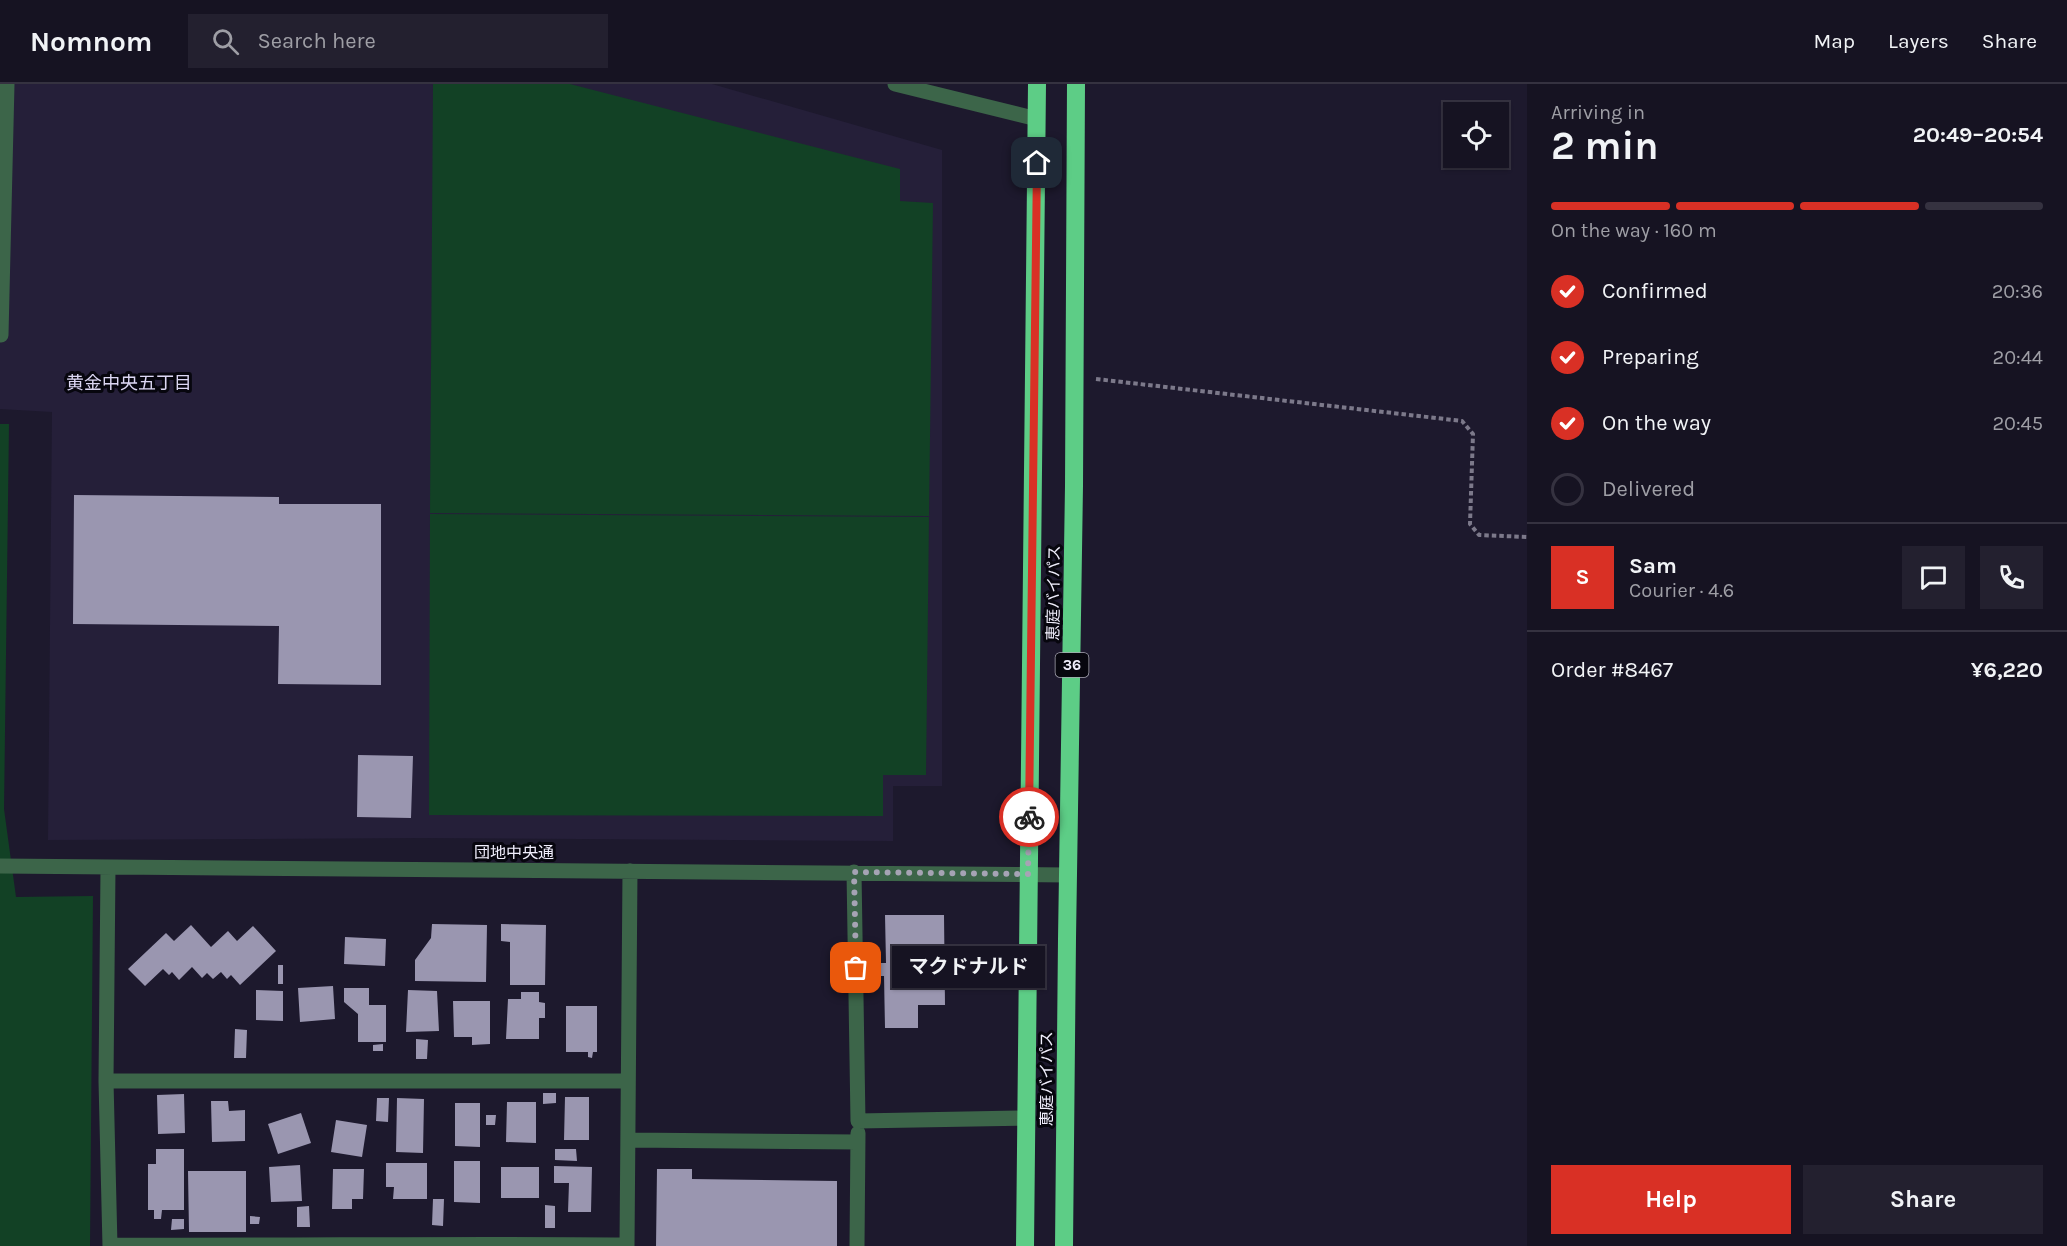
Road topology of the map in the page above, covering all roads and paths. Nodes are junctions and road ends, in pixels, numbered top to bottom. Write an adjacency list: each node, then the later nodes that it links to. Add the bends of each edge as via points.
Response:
1 (8, 84): 6 (street)
2 (895, 84): 5 (street)
3 (1037, 84): 5 (highway, 恵庭バイパス / 36)
4 (1076, 84): 7 (highway, 恵庭バイパス / 36)
5 (1037, 119): 13 (highway, 恵庭バイパス / 36)
6 (1, 335)
7 (1074, 377): 8 (path, via 1462,421 1473,434 1470,524 1479,535); 14 (highway, 恵庭バイパス / 36)
8 (1527, 537)
9 (0, 866): 10 (street, 団地中央通)
10 (108, 868): 11 (street, 団地中央通); 15 (street)
11 (630, 871): 12 (street, 団地中央通); 16 (street)
12 (854, 872): 13 (street, 団地中央通); 18 (street)
13 (1028, 874): 14 (street, 団地中央通); 17 (highway, 恵庭バイパス / 36)
14 (1069, 874): 27 (highway, 恵庭バイパス / 36)
15 (106, 1081): 16 (street); 23 (street)
16 (628, 1081): 19 (street)
17 (1025, 1118): 18 (street); 26 (highway, 恵庭バイパス / 36)
18 (858, 1121): 20 (street)
19 (628, 1140): 20 (street); 22 (street)
20 (858, 1142): 25 (street)
21 (457, 1244): 22 (street); 24 (street)
22 (627, 1245)
23 (110, 1246): 24 (street)
24 (282, 1246)
25 (858, 1246)
26 (1025, 1246)
27 (1064, 1246)

